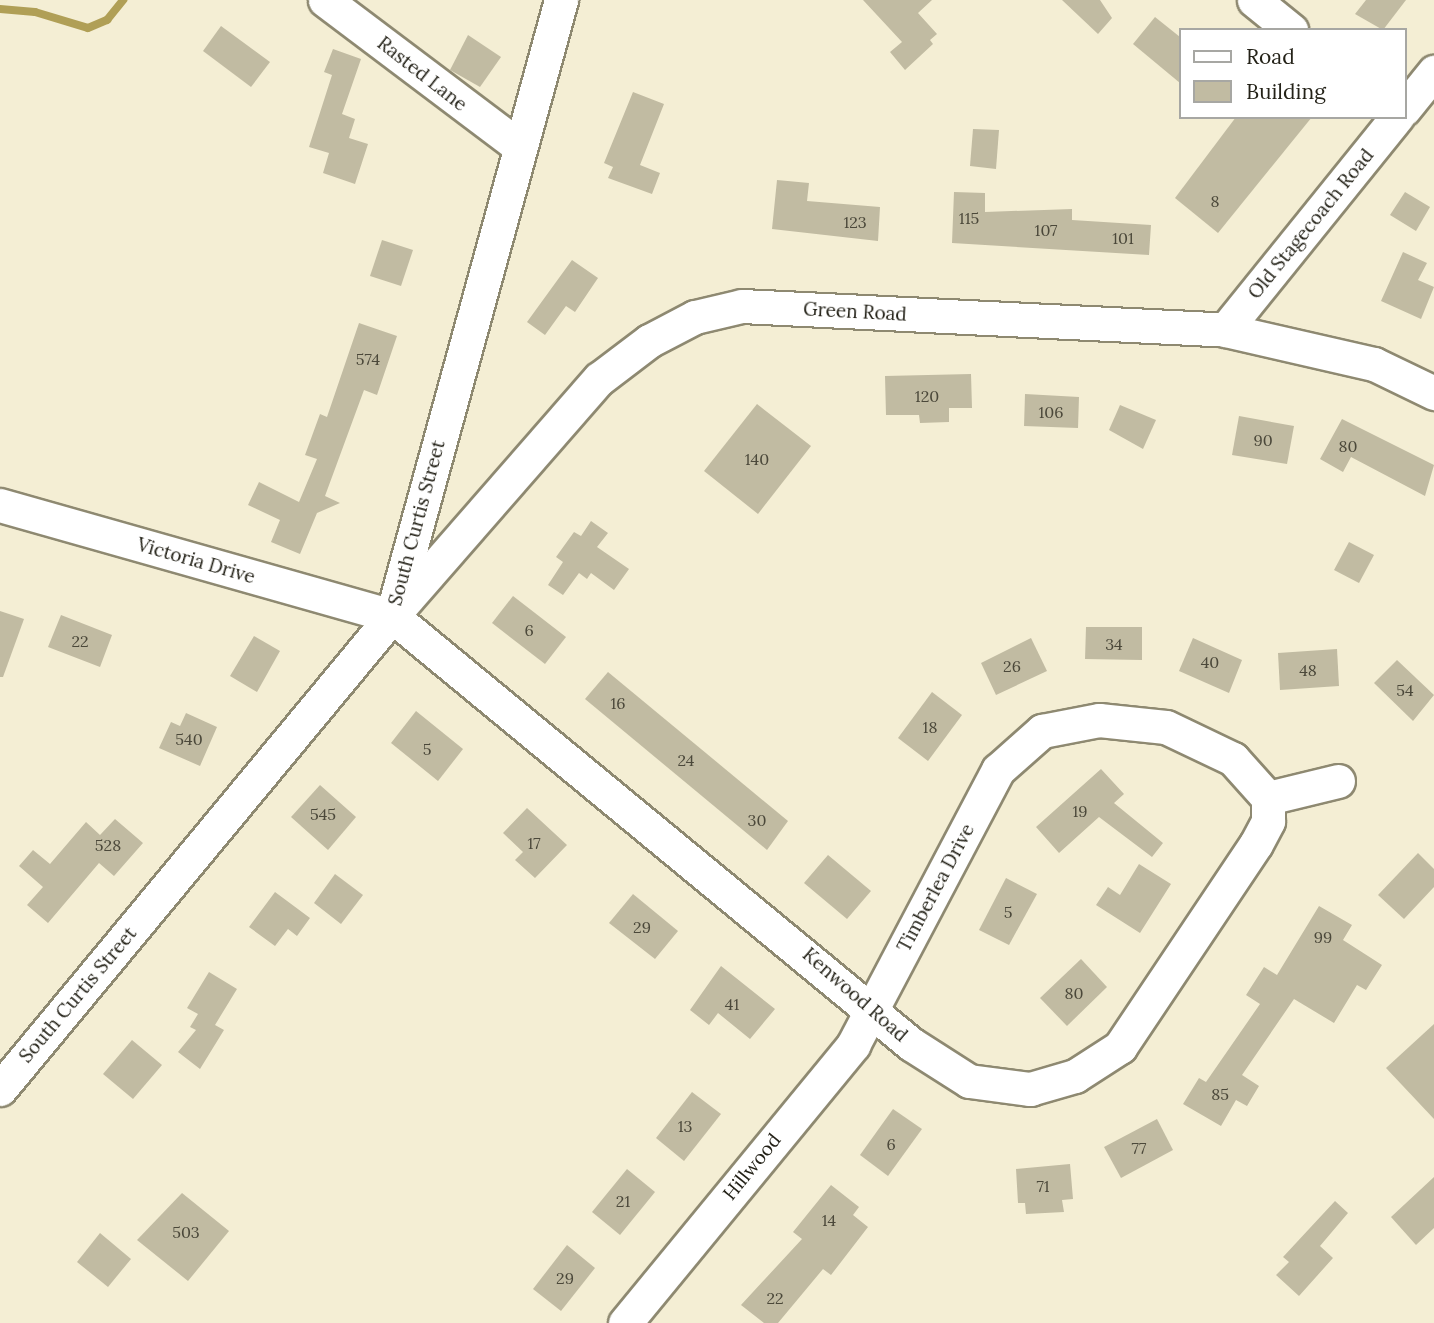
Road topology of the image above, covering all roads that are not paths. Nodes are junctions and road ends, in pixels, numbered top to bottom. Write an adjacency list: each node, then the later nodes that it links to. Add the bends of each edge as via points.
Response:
1 (326, 0): 8 (street, Rasted Lane)
2 (561, 0): 8 (street, South Curtis Street)
3 (1254, 0): 4 (street)
4 (1289, 28)
5 (1434, 72): 6 (street)
6 (1406, 106)
7 (1395, 119): 9 (street, Old Stagecoach Road)
8 (520, 147): 12 (street, South Curtis Street)
9 (1225, 330): 10 (street, Green Road, via 1374,364); 12 (street, Green Road, via 742,306 695,317 649,341 600,379)
10 (1434, 393)
11 (0, 505): 12 (street, Victoria Drive)
12 (391, 616): 15 (street, Kenwood Road); 16 (street, South Curtis Street)
13 (1338, 781): 14 (street)
14 (1268, 797): 15 (street, Timberlea Drive, via 1233,758 1153,725 1099,720 1042,731 998,770); 15 (street, Kenwood Road, via 1268,821 1256,844 1120,1047 1075,1076 1030,1089 969,1081 911,1044)
15 (872, 1007): 17 (street, Hillwood, via 853,1045)
16 (0, 1090)
17 (625, 1323)

